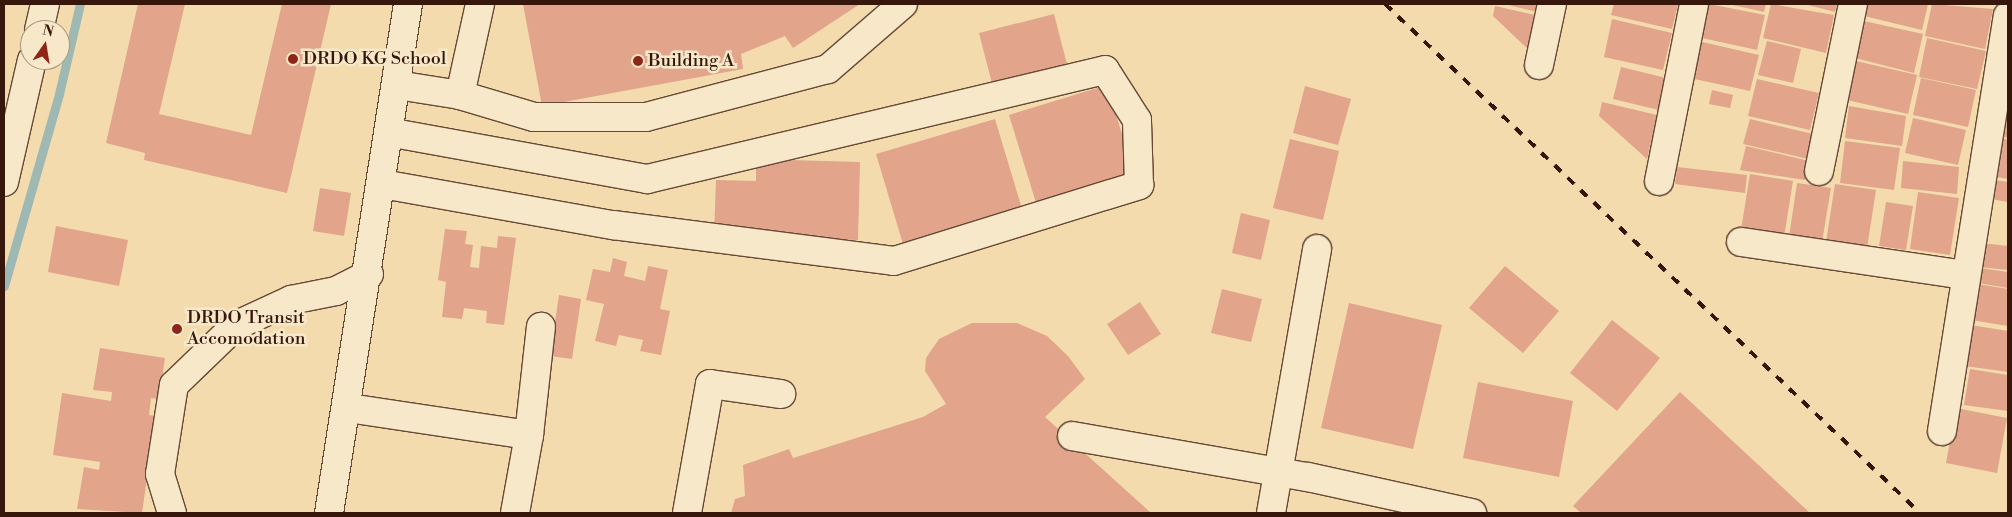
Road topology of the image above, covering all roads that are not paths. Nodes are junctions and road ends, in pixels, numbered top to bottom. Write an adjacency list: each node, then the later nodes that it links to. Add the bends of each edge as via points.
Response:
1 (46, 4): 9 (street)
2 (408, 4): 12 (street)
3 (480, 4): 13 (street)
4 (903, 4): 13 (street, via 828,69 646,117 534,118)
5 (1552, 4): 10 (street)
6 (1694, 4): 16 (street)
7 (1853, 4): 15 (street)
8 (2008, 16): 22 (street)
9 (42, 20)
10 (1539, 65)
11 (30, 70): 17 (street)
12 (397, 85): 13 (street); 14 (street)
13 (460, 95)
14 (390, 132): 18 (street); 18 (street, via 647,179 1105,70 1137,120 1140,185 894,260 613,225)
15 (1819, 171)
16 (1659, 181)
17 (4, 182)
18 (382, 184): 21 (street)
19 (1741, 242): 22 (street)
20 (1317, 249): 29 (street)
21 (369, 274): 25 (street); 31 (street, via 336,291 291,300 235,326 174,385 160,474)
22 (1964, 275): 26 (street)
23 (541, 327): 27 (street)
24 (781, 394): 34 (street, via 710,384)
25 (348, 408): 27 (street); 32 (street)
26 (1942, 431)
27 (529, 435): 33 (street)
28 (1072, 436): 29 (street)
29 (1278, 472): 30 (street); 35 (street)
30 (1464, 512)
31 (172, 513)
32 (328, 513)
33 (515, 513)
34 (687, 513)
35 (1271, 513)

